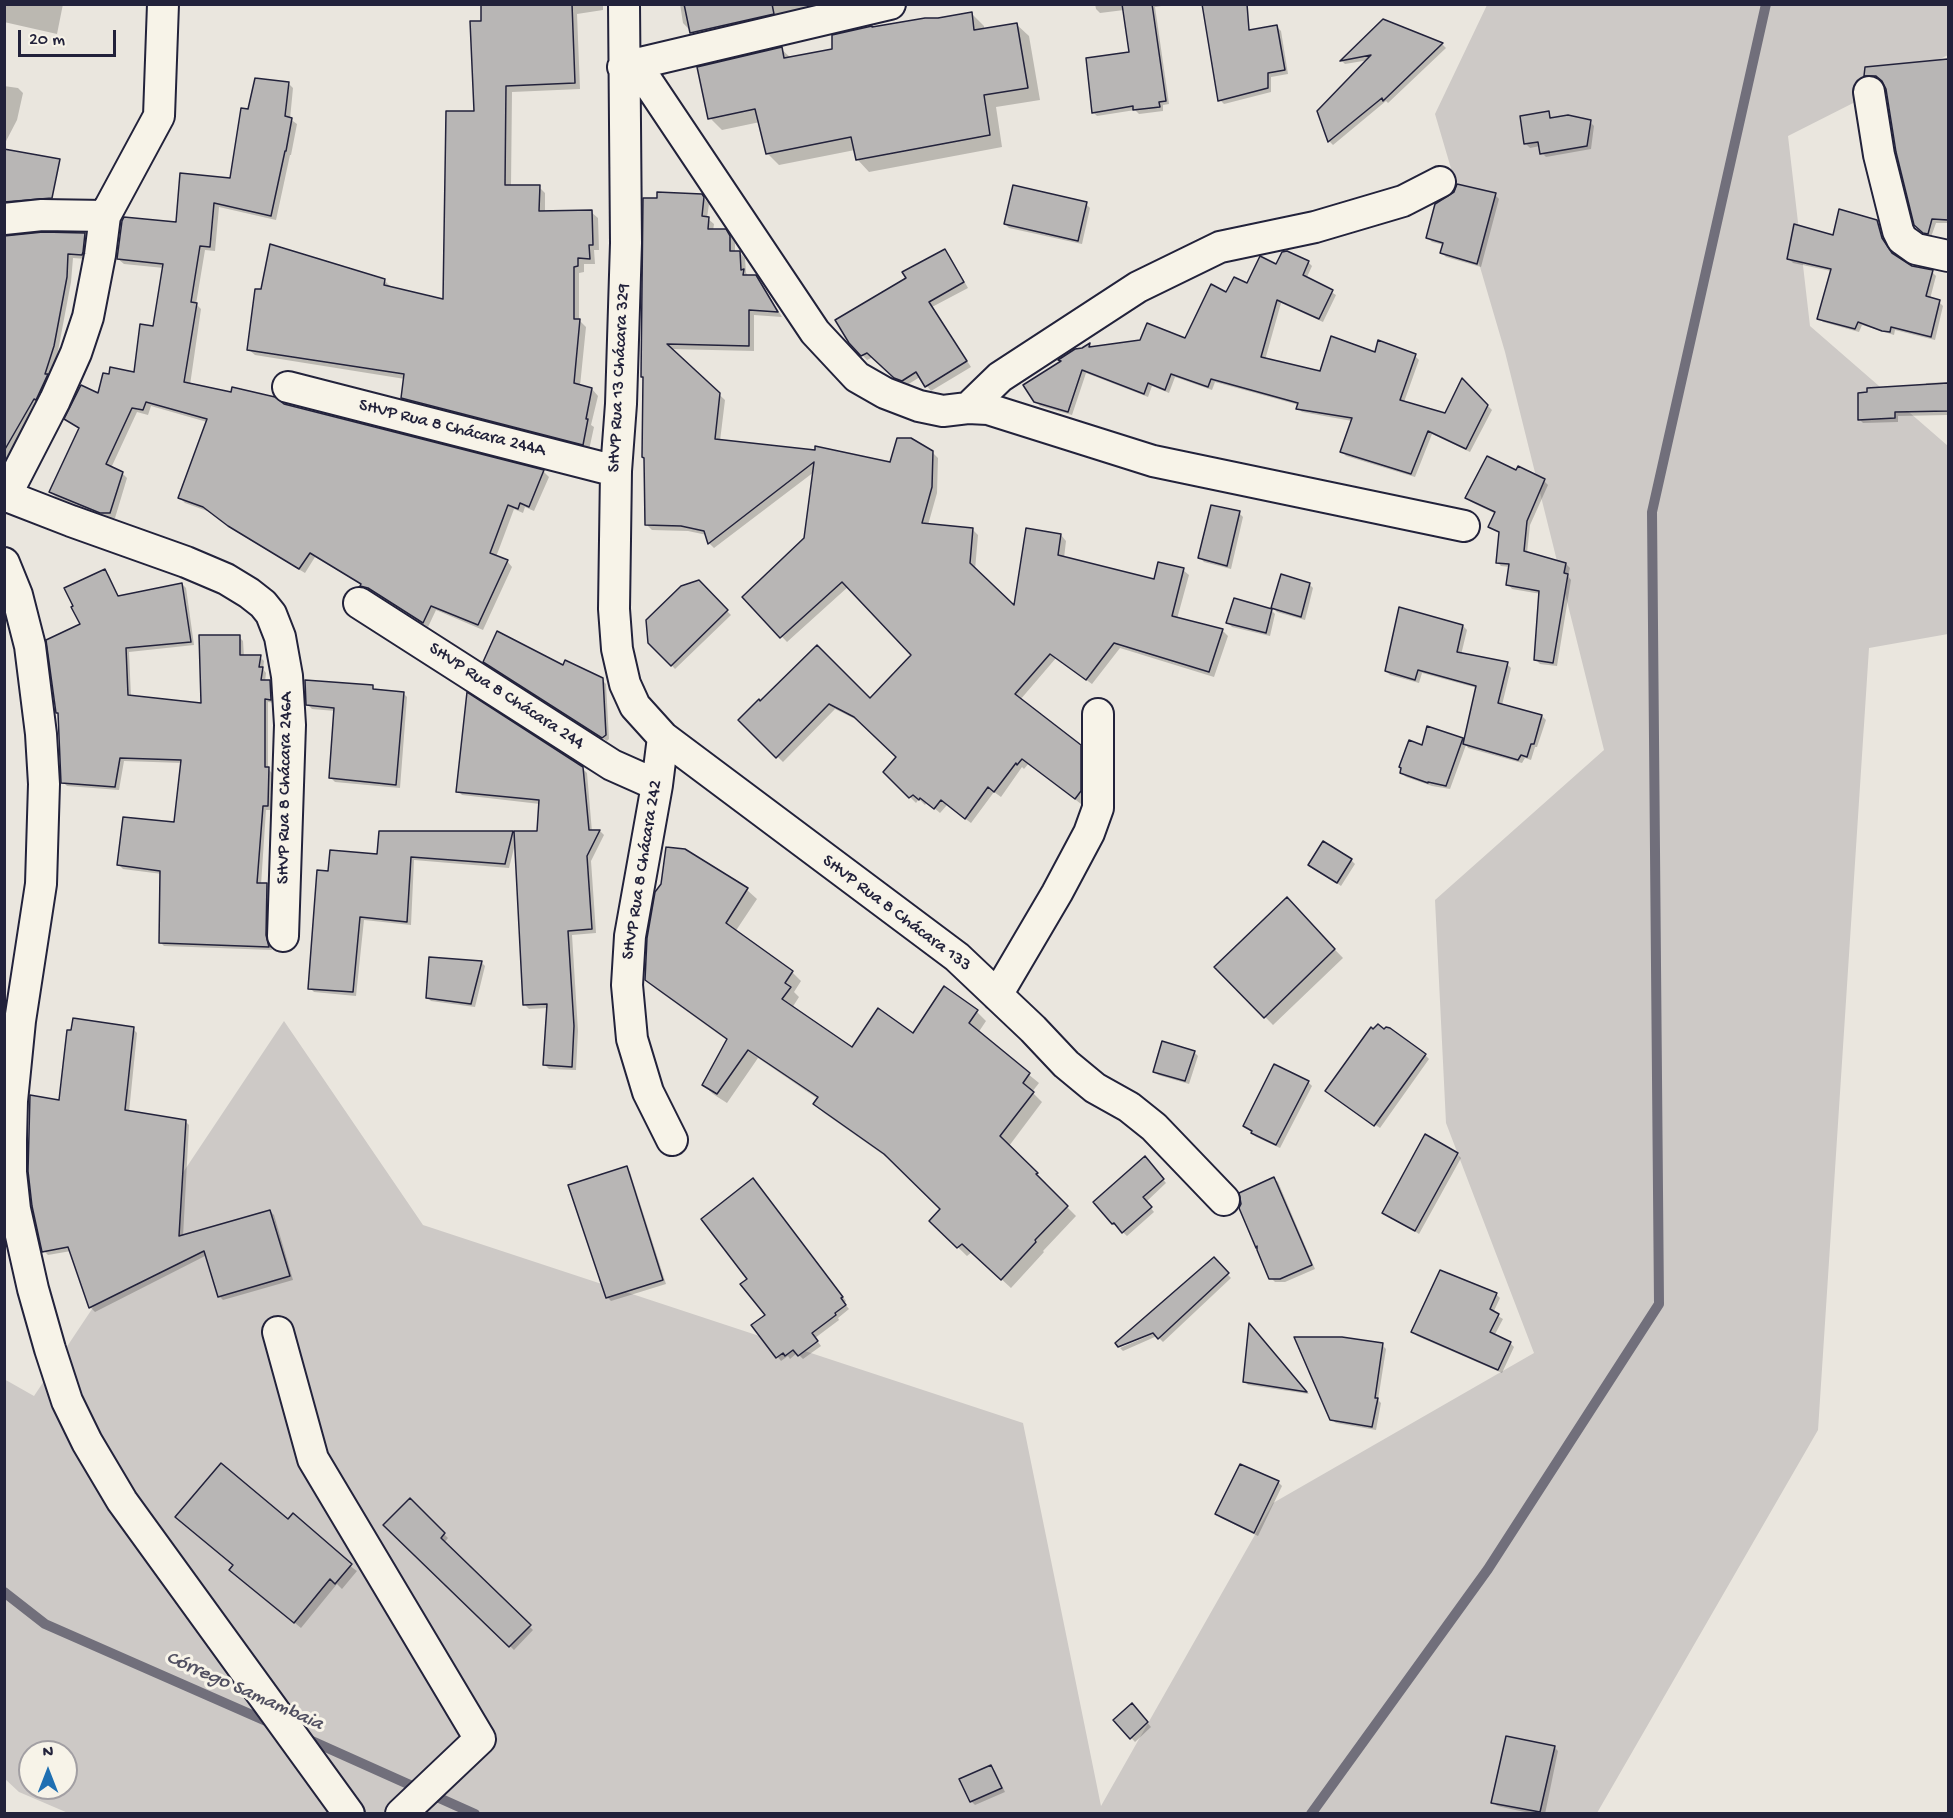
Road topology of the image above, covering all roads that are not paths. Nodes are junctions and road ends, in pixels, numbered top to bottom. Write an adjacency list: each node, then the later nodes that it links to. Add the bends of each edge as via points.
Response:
1 (163, 4): 7 (street, via 159,116)
2 (624, 4): 4 (street, SHVP Rua 13 Chácara 329)
3 (890, 4): 4 (street)
4 (629, 65): 11 (street, via 815,332 856,377 919,406 943,411); 12 (street, SHVP Rua 13 Chácara 329)
5 (1869, 92): 9 (street, via 1879,155 1898,231 1916,249)
6 (1440, 182): 11 (street, via 1402,201 1315,227 1220,247 1199,257 1128,293 1000,377)
7 (105, 216): 8 (street); 13 (street, via 88,317 76,353 56,400)
8 (4, 219)
9 (1948, 256)
10 (288, 387): 12 (street, SHVP Rua 8 Chácara 244A)
11 (968, 408): 14 (street, via 988,409 1153,461)
12 (616, 471): 18 (street, SHVP Rua 13 Chácara 329, via 617,649 635,706)
13 (5, 495): 20 (street, SHVP Rua 8 Chácara 246A, via 226,579 249,593 271,614 287,676 290,725)
14 (1464, 526)
15 (4, 563): 25 (street, via 30,646 44,784 41,884 20,1021 11,1140 15,1209 33,1288 68,1401 87,1442 129,1510)
16 (359, 603): 19 (street, SHVP Rua 8 Chácara 244, via 612,765)
17 (1098, 714): 21 (street, via 1098,808 1062,885)
18 (663, 736): 19 (street, SHVP Rua 8 Chácara 242); 21 (street, SHVP Rua 8 Chácara 133, via 957,957)
19 (657, 785): 22 (street, SHVP Rua 8 Chácara 242, via 631,926 627,985 632,1039 648,1092)
20 (283, 936)
21 (997, 995): 23 (street, SHVP Rua 8 Chácara 133, via 1066,1064 1154,1127)
22 (672, 1140)
23 (1224, 1200)
24 (278, 1332): 26 (street, via 313,1459 480,1739)
25 (349, 1814)
26 (401, 1814)

